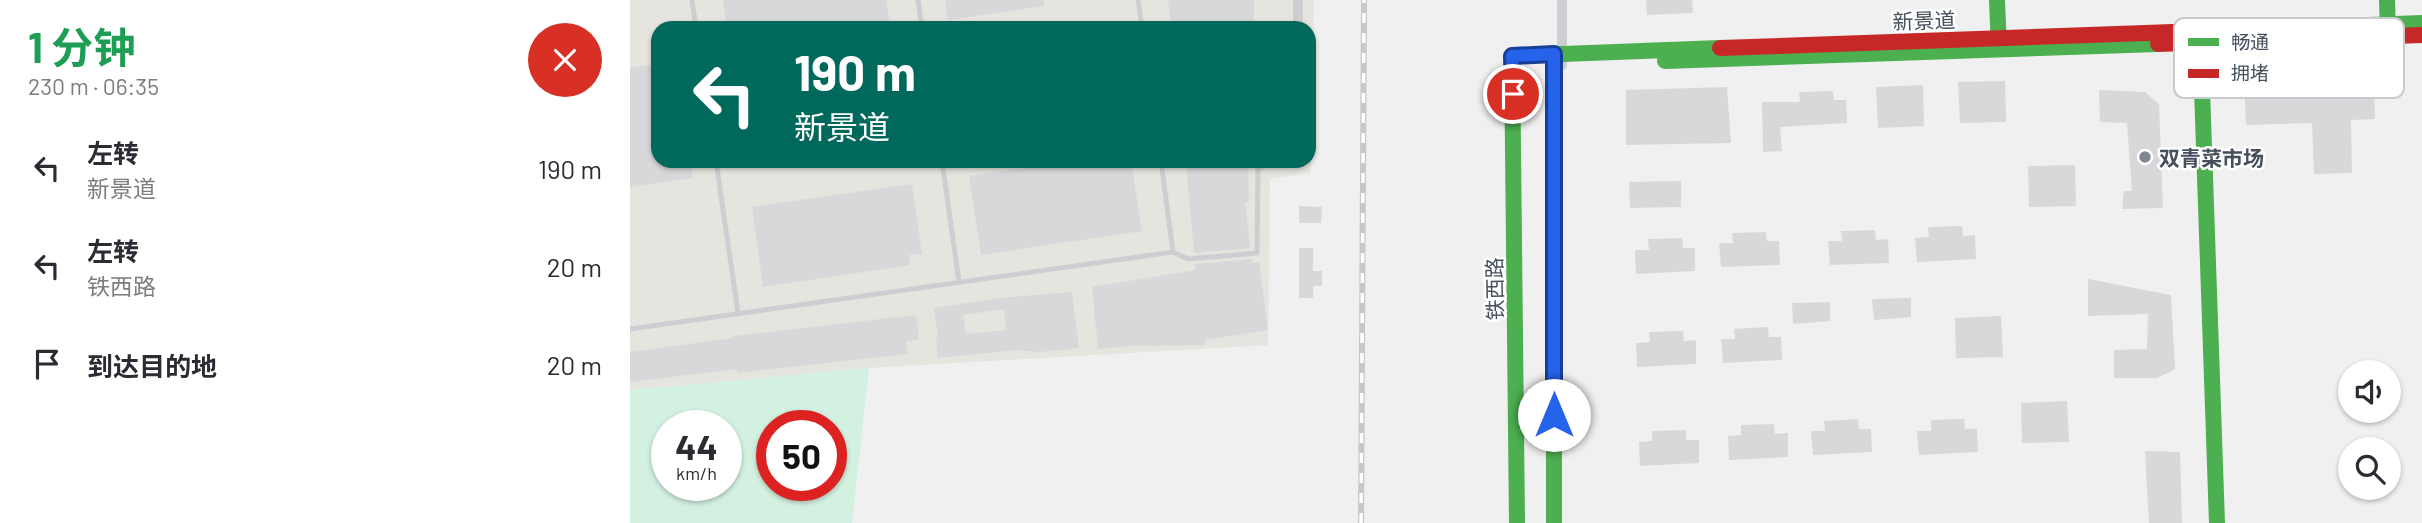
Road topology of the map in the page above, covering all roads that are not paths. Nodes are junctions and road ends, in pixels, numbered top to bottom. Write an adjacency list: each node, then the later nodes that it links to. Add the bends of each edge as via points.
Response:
1 (692, 0): 9 (lane)
2 (918, 0): 10 (lane)
3 (1138, 0): 11 (lane)
4 (1298, 0): 12 (street)
5 (1562, 0): 19 (street)
6 (1997, 0): 18 (street)
7 (2387, 0): 8 (street)
8 (2388, 18)
9 (695, 21)
10 (921, 21)
11 (1141, 21)
12 (1298, 21)
13 (2422, 23): 14 (street, 新景道)
14 (2404, 27)
15 (2404, 32): 16 (street, 新景道)
16 (2422, 35)
17 (2174, 39): 18 (street, 新景道)
18 (1999, 45): 19 (street, 新景道)
19 (1558, 60): 20 (street, 新景道); 31 (street)
20 (1512, 61): 30 (street, 铁西路)
21 (2203, 98): 32 (street)
22 (717, 168): 28 (lane)
23 (943, 168): 27 (lane)
24 (1162, 168): 26 (lane)
25 (1260, 168): 26 (lane, via 1257,253 1188,259)
26 (1173, 251): 27 (lane)
27 (960, 282): 28 (lane)
28 (738, 313): 29 (lane)
29 (630, 328)
30 (1517, 523)
31 (1554, 523)
32 (2217, 523)

